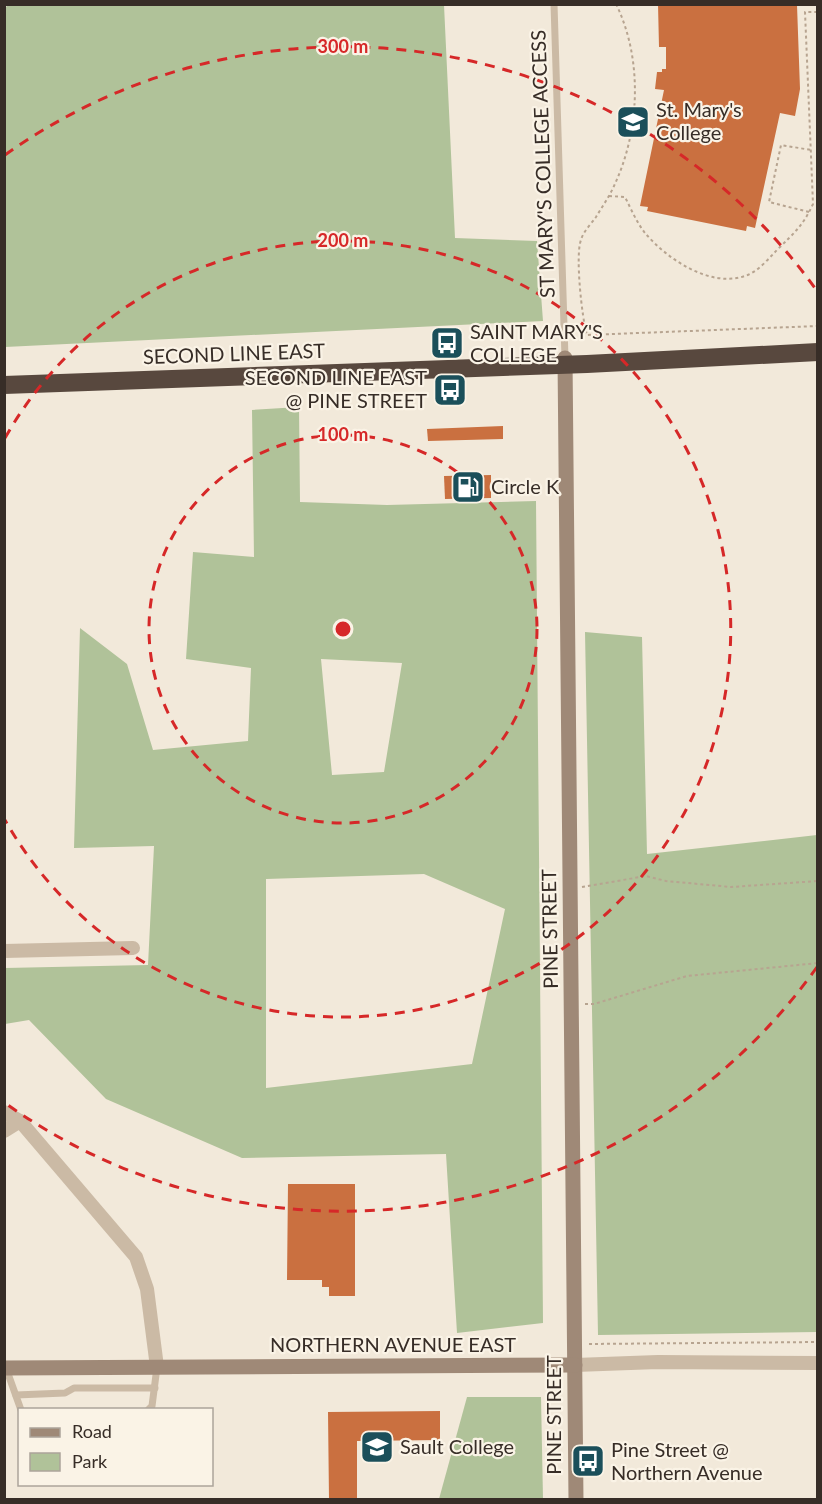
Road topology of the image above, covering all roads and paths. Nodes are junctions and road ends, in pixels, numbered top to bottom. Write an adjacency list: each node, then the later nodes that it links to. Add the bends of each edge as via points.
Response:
1 (554, 4): 9 (lane, ST MARY'S COLLEGE ACCESS)
2 (616, 4): 5 (path, via 628,36 635,87 626,152)
3 (818, 12): 4 (path, via 805,12)
4 (811, 150): 6 (path, via 813,204); 6 (path, via 781,145 769,202)
5 (609, 196): 6 (path, via 625,197 644,231 683,266 702,274 732,278 745,276 765,262 804,224); 7 (path, via 579,243 581,312 587,335)
6 (809, 213)
7 (818, 326)
8 (818, 352): 9 (highway, SECOND LINE EAST)
9 (565, 361): 10 (highway, SECOND LINE EAST); 12 (street, PINE STREET)
10 (4, 385)
11 (818, 881): 12 (path, via 731,887 646,876)
12 (571, 890): 16 (street, PINE STREET)
13 (133, 948): 14 (street)
14 (4, 951)
15 (818, 963): 16 (path, via 687,976 594,1004)
16 (572, 1004): 21 (street, PINE STREET)
17 (4, 1112): 18 (street)
18 (20, 1121): 19 (street); 24 (street, via 136,1257 147,1289)
19 (4, 1131)
20 (818, 1341): 21 (path)
21 (575, 1344): 23 (street, PINE STREET)
22 (818, 1363): 23 (street, NORTHERN AVENUE EAST)
23 (575, 1365): 24 (street, NORTHERN AVENUE EAST); 30 (street, PINE STREET)
24 (157, 1367): 25 (street, NORTHERN AVENUE EAST); 26 (lane)
25 (5, 1368): 27 (lane)
26 (155, 1388): 27 (lane, via 74,1388 65,1393); 29 (lane)
27 (16, 1395): 28 (lane)
28 (20, 1408)
29 (150, 1408)
30 (576, 1500)

